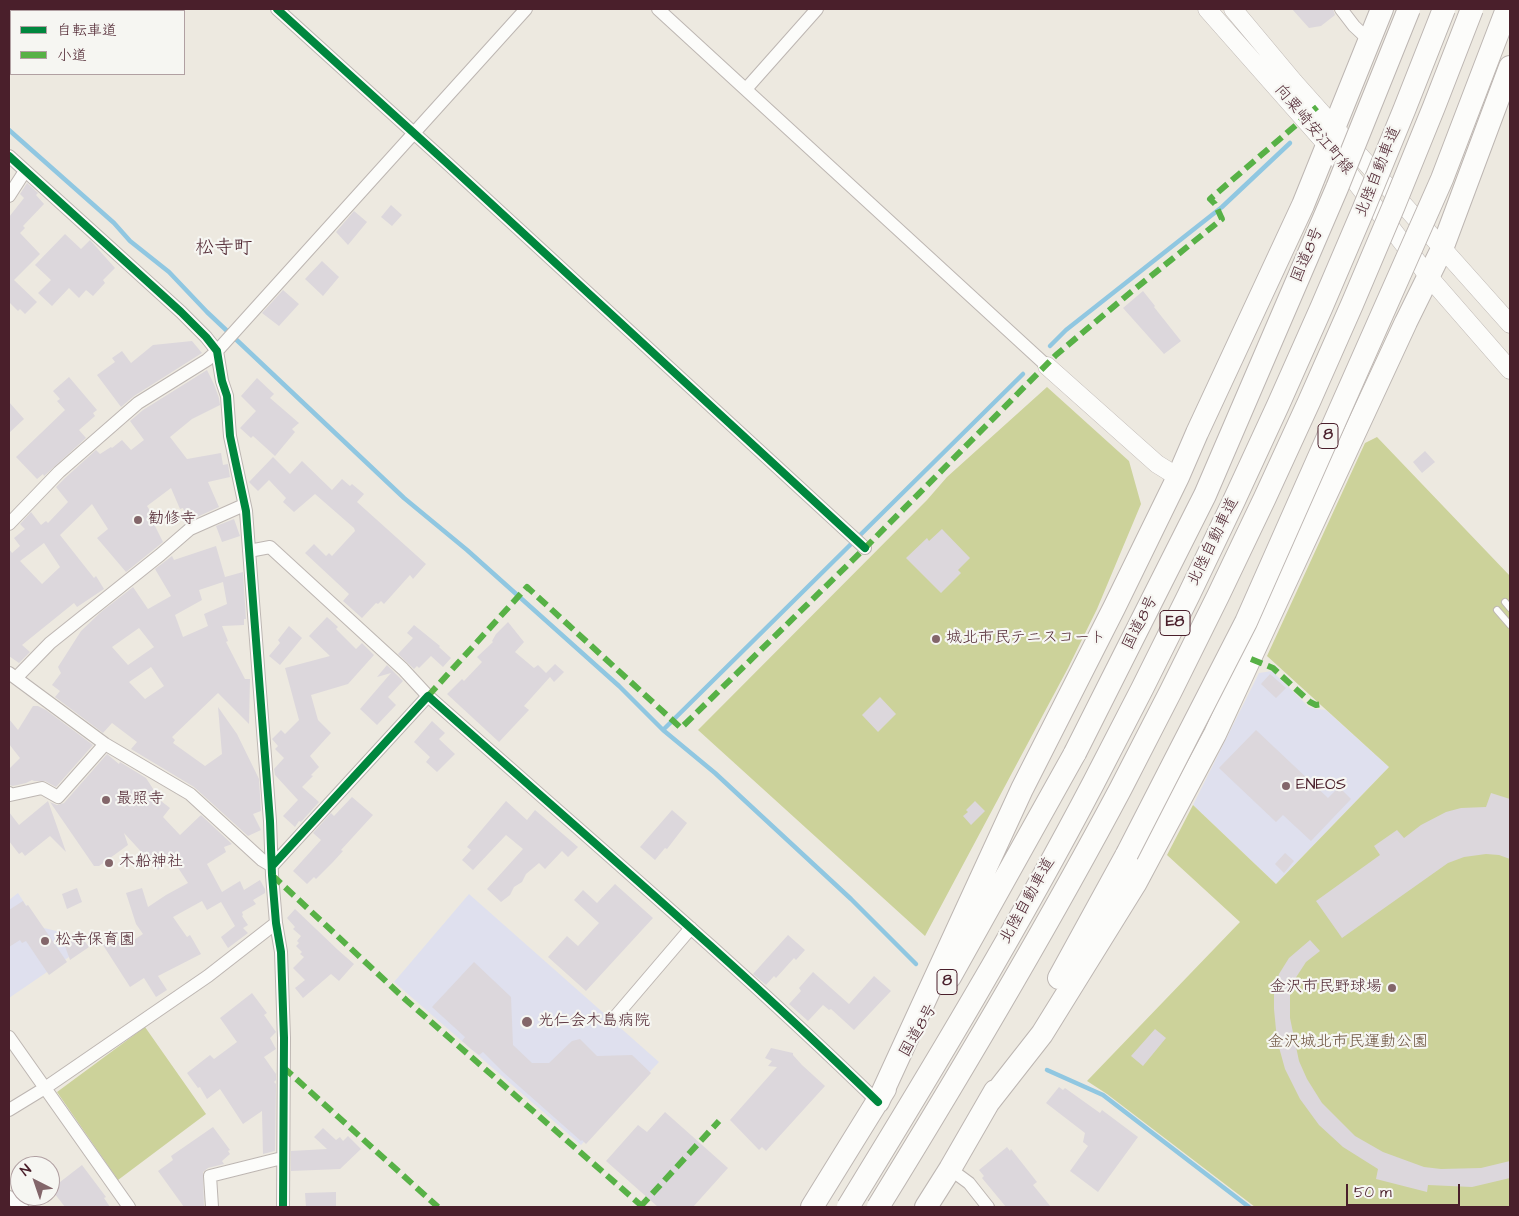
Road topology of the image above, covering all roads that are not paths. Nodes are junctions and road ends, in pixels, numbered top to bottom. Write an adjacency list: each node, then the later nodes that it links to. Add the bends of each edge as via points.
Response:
1 (277, 9): 16 (street)
2 (526, 9): 16 (street)
3 (658, 9): 15 (street)
4 (817, 9): 15 (street)
5 (1207, 9): 17 (main road, 向粟崎安江町線)
6 (1233, 9): 17 (main road, 向粟崎安江町線, via 1294,82)
7 (1341, 9): 13 (street)
8 (1382, 9): 13 (highway)
9 (1409, 9): 44 (highway, 国道8号 / 8, bridge, via 1337,188 1205,495 1075,753)
10 (1444, 9): 55 (highway, 北陸自動車道 / E8, bridge, via 1327,297 1173,628 1094,783 1016,925 935,1066)
11 (1472, 9): 56 (highway, 北陸自動車道 / E8, bridge, via 1351,307 1196,641 1046,924 956,1081)
12 (1507, 9): 45 (highway, 8, bridge, via 1442,179 1246,622 1068,964)
13 (1370, 41): 17 (highway)
14 (1510, 67): 21 (highway)
15 (746, 89): 25 (street)
16 (413, 133): 24 (street); 30 (street)
17 (1331, 135): 21 (main road, 向粟崎安江町線); 22 (main road, 向粟崎安江町線); 27 (highway, via 1303,206)
18 (9, 156): 19 (street)
19 (25, 171): 20 (street); 24 (street, via 206,337)
20 (9, 196)
21 (1442, 249): 22 (highway); 23 (main road, 向粟崎安江町線)
22 (1428, 277): 26 (main road, 向粟崎安江町線); 45 (highway, via 1215,734 1129,892 1042,1034)
23 (1507, 314)
24 (221, 346): 28 (street, via 230,436); 29 (street, via 207,360 138,403 59,472)
25 (1047, 366): 27 (main road, via 1157,464)
26 (1510, 370)
27 (1178, 477): 44 (highway, via 1022,790)
28 (244, 504): 31 (street); 34 (street, via 190,529)
29 (9, 524)
30 (858, 542)
31 (249, 551): 35 (street, via 270,547); 38 (street)
32 (1497, 610): 33 (lane)
33 (1510, 625)
34 (12, 675): 36 (street)
35 (428, 696): 38 (street); 40 (street)
36 (104, 744): 37 (street, via 58,797 42,788); 38 (street, via 190,794)
37 (9, 793)
38 (272, 866): 39 (street)
39 (276, 923): 43 (street, via 208,976); 47 (street, via 281,952 284,1038)
40 (691, 928): 41 (street); 44 (street)
41 (615, 1017)
42 (9, 1037): 43 (street)
43 (45, 1088): 46 (street); 51 (street)
44 (878, 1102): 54 (highway, 国道8号 / 8)
45 (988, 1103): 48 (highway, 8)
46 (9, 1110)
47 (282, 1158): 52 (street, via 210,1176); 53 (street)
48 (950, 1168): 57 (highway, 8); 58 (street, via 969,1183)
49 (9, 1197): 50 (street)
50 (22, 1207)
51 (129, 1207)
52 (212, 1207)
53 (283, 1207)
54 (812, 1207)
55 (848, 1207)
56 (878, 1207)
57 (926, 1207)
58 (988, 1207)

